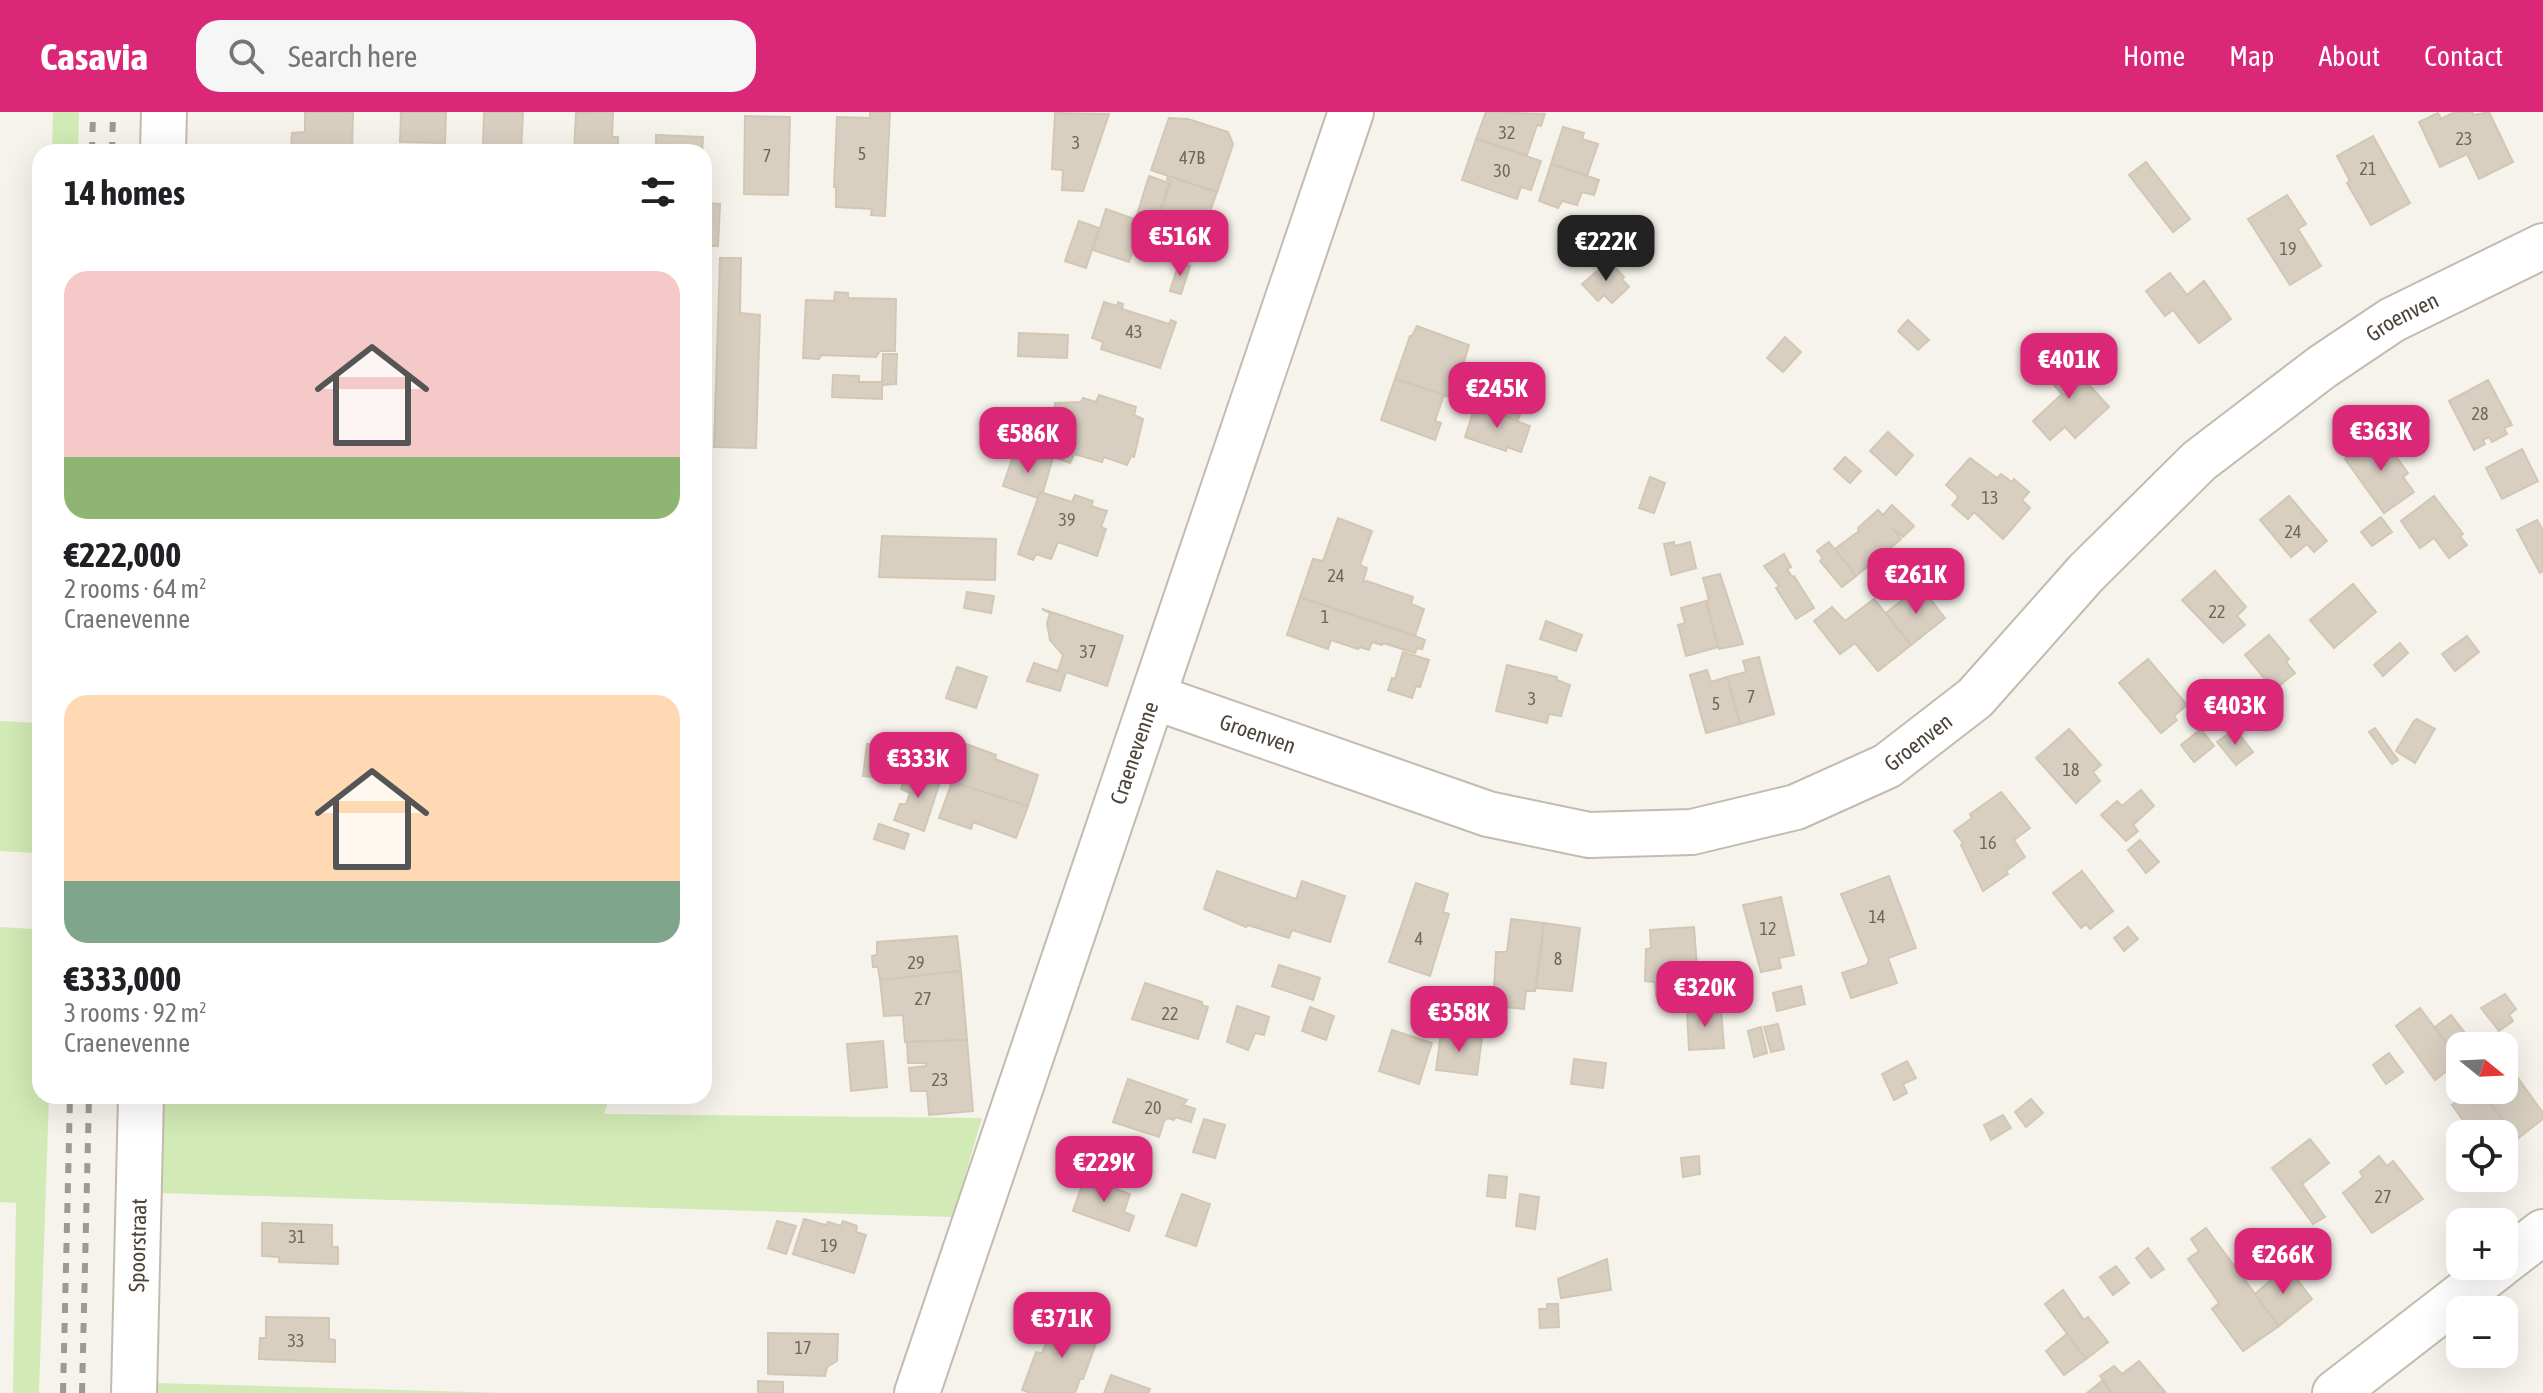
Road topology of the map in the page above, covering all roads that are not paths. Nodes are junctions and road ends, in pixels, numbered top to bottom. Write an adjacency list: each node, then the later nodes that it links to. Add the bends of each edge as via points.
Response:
1 (164, 112): 3 (street)
2 (1351, 112): 5 (street, Craenevenne)
3 (163, 144)
4 (2543, 246): 5 (street, Groenven, via 2392,320 2322,367 2199,461 2086,573 1975,698 1887,766 1796,807 1692,832 1589,835 1488,814)
5 (1154, 697): 11 (street, Craenevenne)
6 (141, 1104): 10 (street, Spoorstraat)
7 (2543, 1232): 8 (street)
8 (2518, 1252)
9 (2481, 1280): 12 (street)
10 (134, 1393)
11 (917, 1393)
12 (2335, 1393)

